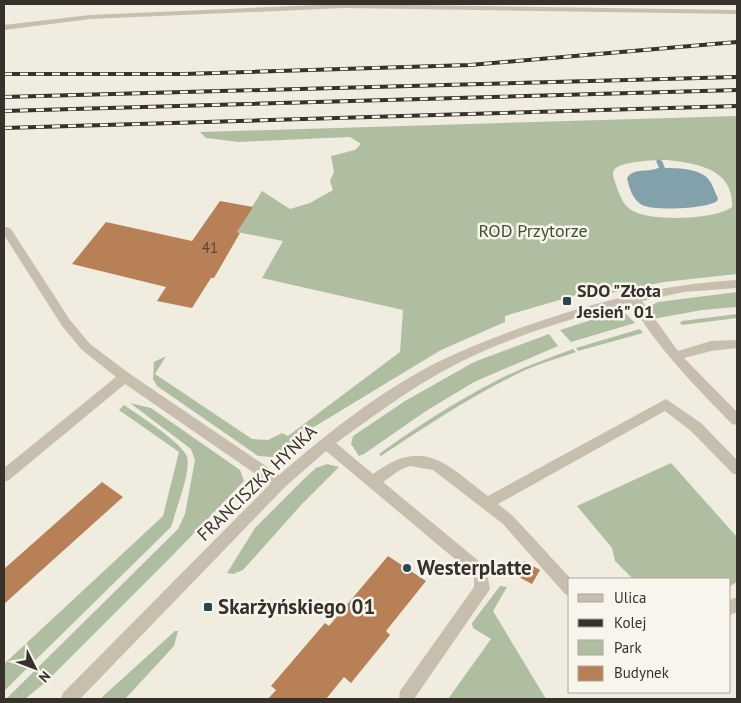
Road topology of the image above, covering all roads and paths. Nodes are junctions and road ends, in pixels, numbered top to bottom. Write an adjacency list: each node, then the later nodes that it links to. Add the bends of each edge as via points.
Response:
1 (737, 12): 2 (street, via 344,6 90,17)
2 (4, 28)
3 (7, 230): 8 (street, via 66,323 86,347)
4 (737, 284): 5 (street, FRANCISZKA HYNKA, via 684,288)
5 (634, 298): 7 (street, via 648,324); 10 (street, FRANCISZKA HYNKA, via 578,312 443,365)
6 (737, 344): 7 (street, via 711,346)
7 (674, 356): 9 (street)
8 (125, 376): 12 (street); 14 (street)
9 (737, 420)
10 (326, 443): 13 (street); 14 (street, FRANCISZKA HYNKA)
11 (737, 469): 15 (street, via 696,427 666,404)
12 (4, 476)
13 (372, 482): 15 (street, via 394,466 412,459 438,466); 17 (street, via 481,572 483,580 482,589)
14 (280, 483): 18 (street, FRANCISZKA HYNKA)
15 (488, 503): 16 (street, via 508,520)
16 (568, 587)
17 (406, 696)
18 (69, 699)

